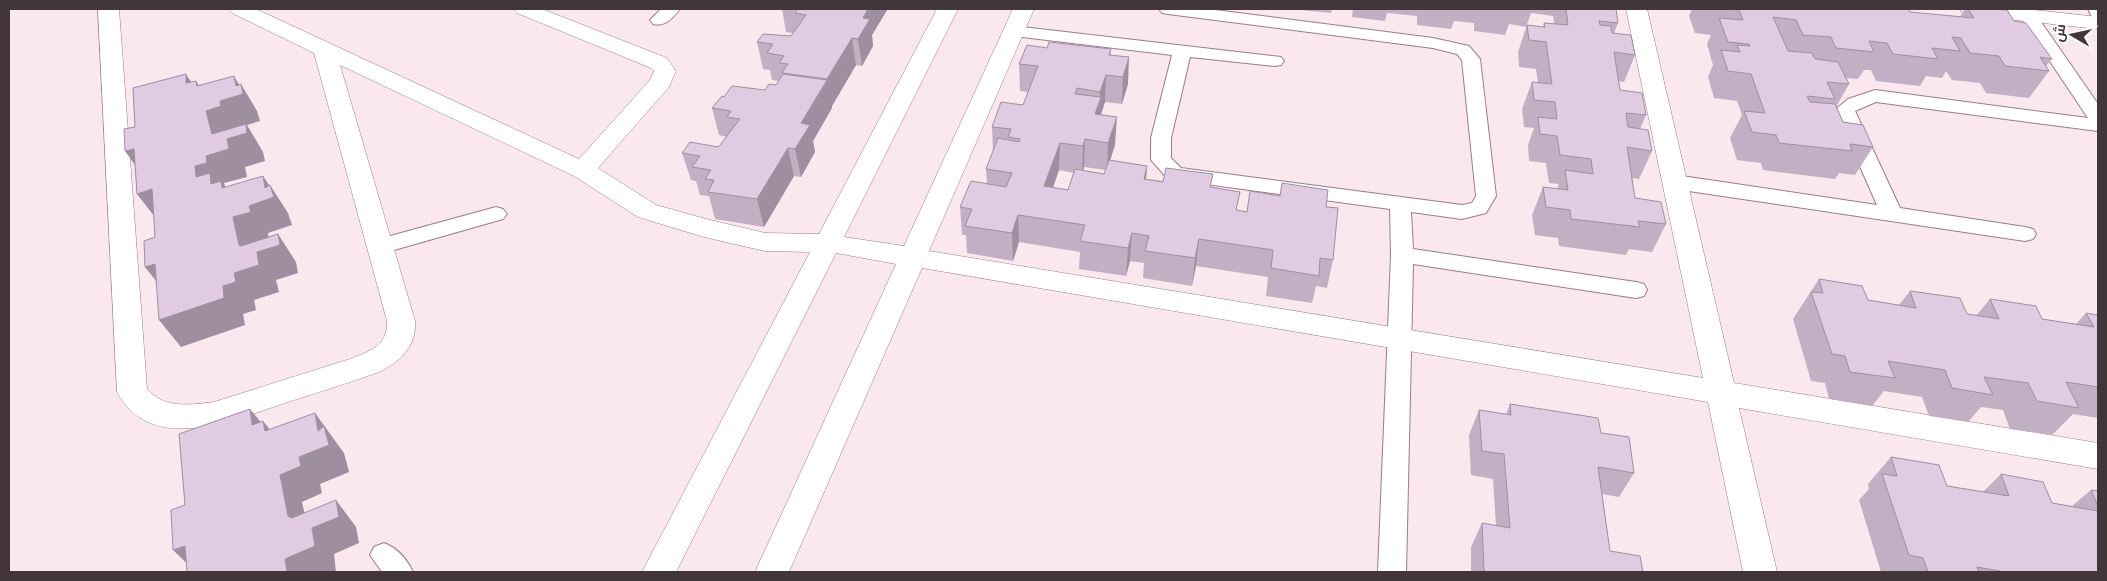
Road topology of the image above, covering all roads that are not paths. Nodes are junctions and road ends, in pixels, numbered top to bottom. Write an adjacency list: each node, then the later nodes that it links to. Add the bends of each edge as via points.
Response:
1 (106, 9): 25 (street, via 130,379 132,392 140,404 170,416 214,414 376,362 400,341 403,330)
2 (239, 9): 13 (street)
3 (524, 9): 18 (street, via 659,63 666,71 661,82)
4 (948, 9): 24 (street)
5 (1168, 9): 20 (lane, via 1433,43 1463,50 1471,59 1486,196 1479,208 1462,212)
6 (1637, 9): 19 (street)
7 (1970, 9): 9 (street)
8 (2096, 9): 10 (lane)
9 (2026, 12): 12 (street); 16 (lane)
10 (2098, 12)
11 (1019, 20): 14 (lane); 27 (street)
12 (2098, 23)
13 (324, 48): 18 (street); 25 (street)
14 (1182, 50): 15 (lane); 20 (lane, via 1161,138 1161,160 1175,174)
15 (1276, 61)
16 (2098, 118)
17 (2098, 125): 22 (lane, via 1876,96 1849,105 1844,110)
18 (583, 170): 24 (street, via 647,211 704,228 765,242)
19 (1675, 182): 22 (lane); 30 (street)
20 (1400, 204): 26 (lane)
21 (496, 214): 25 (lane)
22 (1892, 214): 23 (lane)
23 (2025, 234)
24 (828, 243): 27 (street); 32 (street)
25 (380, 246)
26 (1402, 255): 28 (lane); 29 (lane)
27 (912, 257): 29 (street); 33 (street)
28 (1636, 290)
29 (1399, 340): 30 (street); 34 (lane)
30 (1721, 394): 31 (street); 35 (street)
31 (2098, 456)
32 (659, 572)
33 (772, 572)
34 (1392, 572)
35 (1760, 572)

